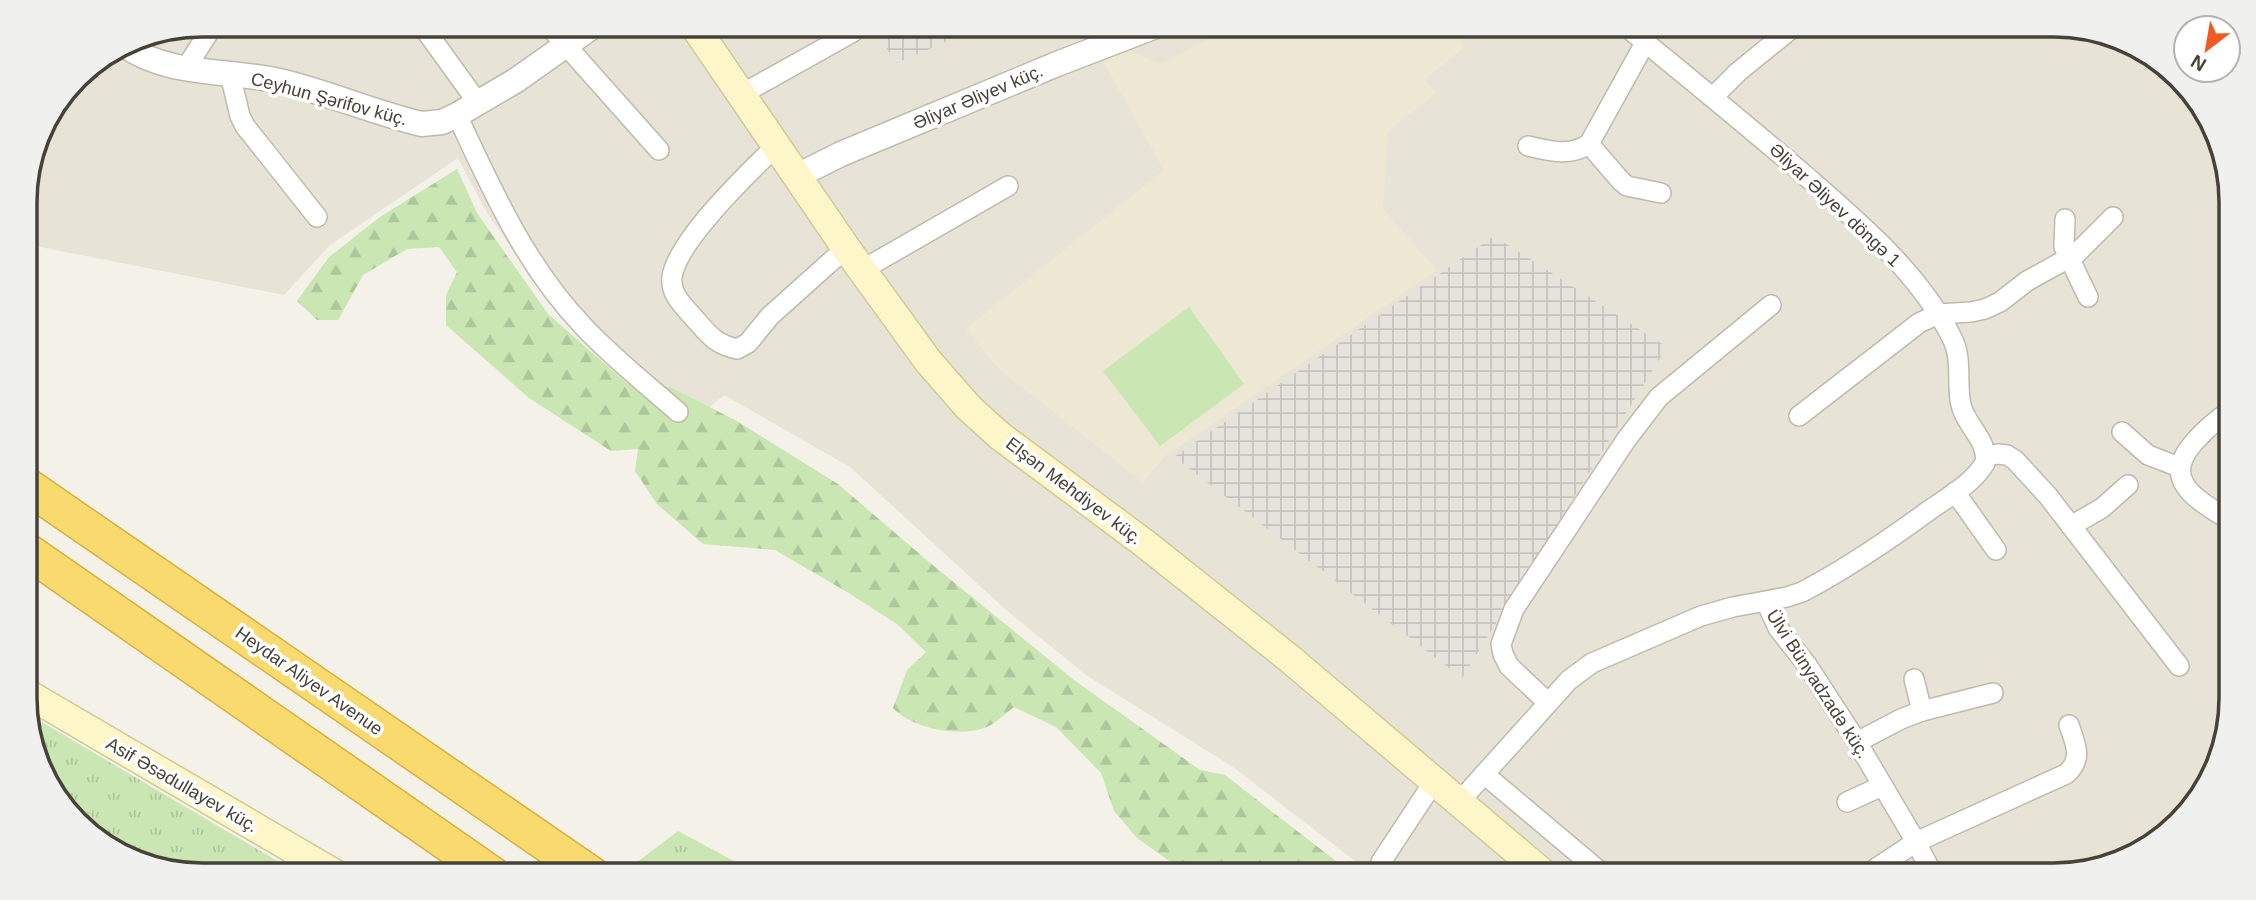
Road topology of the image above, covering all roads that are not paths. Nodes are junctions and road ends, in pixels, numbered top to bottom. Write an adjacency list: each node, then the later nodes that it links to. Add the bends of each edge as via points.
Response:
1 (206, 37): 13 (street)
2 (428, 37): 17 (street)
3 (558, 37): 11 (street)
4 (578, 37): 11 (street, Ceyhun Şərifov küç.)
5 (702, 37): 15 (main road, Elşən Mehdiyev küç.)
6 (844, 37): 15 (street)
7 (1128, 37): 22 (street, Əliyar Əliyev küç.)
8 (1639, 37): 10 (street, Əliyar Əliyev döngə 1)
9 (1781, 37): 16 (street)
10 (1646, 43): 16 (street, Əliyar Əliyev döngə 1); 18 (street)
11 (566, 46): 17 (street, Ceyhun Şərifov küç.); 21 (street)
12 (135, 51): 13 (street, Ceyhun Şərifov küç.)
13 (189, 70): 14 (street, Ceyhun Şərifov küç.)
14 (230, 74): 17 (street, Ceyhun Şərifov küç., via 281,82 422,124 442,122); 25 (street, via 245,126)
15 (742, 94): 19 (main road, Elşən Mehdiyev küç.)
16 (1713, 97): 32 (street, Əliyar Əliyev döngə 1, via 1878,241)
17 (468, 109): 33 (street, via 503,215 555,294 584,327)
18 (1589, 144): 20 (street, via 1562,153); 24 (street, via 1627,186)
19 (776, 145): 22 (main road, Elşən Mehdiyev küç.); 29 (street, via 730,192 678,258 672,278 675,296 713,339 737,349 748,343 770,316)
20 (1528, 146)
21 (659, 150)
22 (797, 176): 29 (main road, Elşən Mehdiyev küç.)
23 (1008, 186): 29 (street)
24 (1661, 193)
25 (317, 217)
26 (2113, 217): 28 (street)
27 (2065, 219): 28 (street, via 2064,247)
28 (2069, 258): 30 (street); 32 (street, via 1985,309)
29 (854, 259): 56 (main road, Elşən Mehdiyev küç., via 945,382 984,422 1235,615)
30 (2088, 297)
31 (1771, 305): 51 (street, via 1659,397 1514,610 1503,654 1509,666)
32 (1938, 314): 34 (street, via 1919,323); 37 (street, Əliyar Əliyev döngə 1, via 1957,351 1961,405)
33 (678, 412)
34 (1799, 416)
35 (2219, 418): 38 (street, via 2188,448)
36 (2122, 432): 38 (street, via 2148,455)
37 (1986, 456): 40 (street, via 1980,470); 43 (street, via 2007,455 2015,460)
38 (2179, 467): 42 (street, via 2185,485)
39 (2128, 485): 43 (street)
40 (1955, 492): 44 (street); 46 (street, via 1818,583)
41 (37, 494): 64 (highway, Heydar Aliyev Avenue)
42 (2219, 513)
43 (2071, 526): 47 (street)
44 (1996, 550)
45 (37, 558): 63 (highway)
46 (1766, 602): 51 (street, Ülvi Bünyadzadə küç., via 1701,615 1613,652 1569,680); 54 (street, Ülvi Bünyadzadə küç., via 1778,628)
47 (2179, 666)
48 (1914, 679): 52 (street)
49 (1993, 694): 52 (street)
50 (37, 699): 62 (main road, Asif Əsədullayev küç.)
51 (1548, 703): 55 (street, Ülvi Bünyadzadə küç.)
52 (1922, 712): 54 (street)
53 (2068, 725): 60 (street, via 2077,760 2066,774)
54 (1857, 741): 57 (street, Ülvi Bünyadzadə küç.)
55 (1484, 774): 58 (street, Ülvi Bünyadzadə küç.); 66 (street)
56 (1435, 780): 58 (main road, Elşən Mehdiyev küç.); 61 (street)
57 (1882, 786): 59 (street); 60 (street, Ülvi Bünyadzadə küç.)
58 (1460, 801): 65 (main road, Elşən Mehdiyev küç.)
59 (1847, 802)
60 (1916, 842): 67 (street); 68 (street, Ülvi Bünyadzadə küç.)
61 (1381, 862)
62 (315, 863)
63 (474, 863)
64 (575, 863)
65 (1531, 863)
66 (1590, 863)
67 (1884, 863)
68 (1927, 863)

